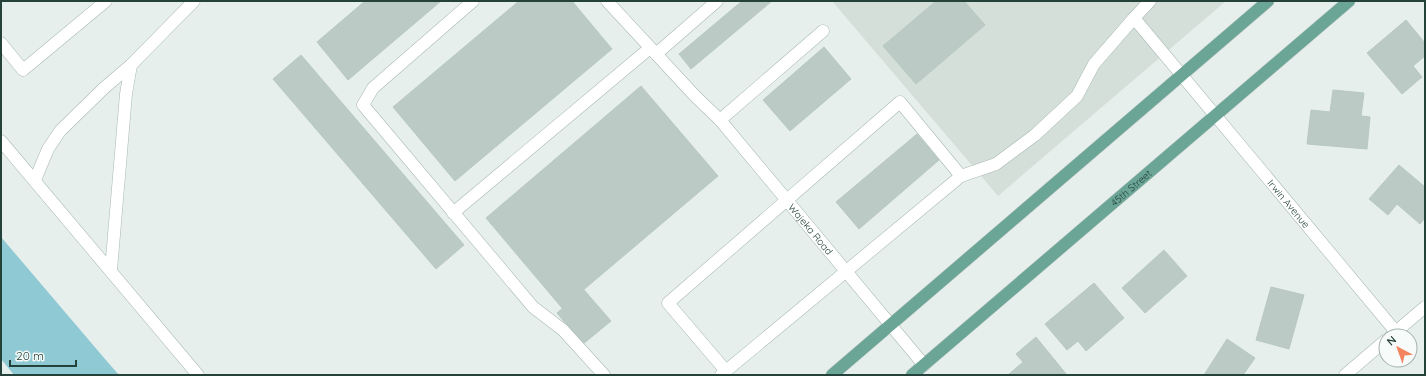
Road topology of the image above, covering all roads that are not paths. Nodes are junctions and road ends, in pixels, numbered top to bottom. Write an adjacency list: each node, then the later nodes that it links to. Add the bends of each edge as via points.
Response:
1 (106, 1): 11 (street, via 23,70)
2 (194, 1): 13 (street)
3 (473, 1): 21 (street, via 373,88 363,105)
4 (607, 1): 12 (street, Wajeka Road)
5 (716, 1): 12 (street)
6 (1150, 1): 9 (street)
7 (1268, 1): 14 (main road)
8 (1349, 1): 15 (main road, 45th Street)
9 (1134, 18): 14 (street, Irwin Avenue); 18 (street, via 1094,64 1077,96 1034,135 996,164)
10 (823, 30): 16 (street)
11 (1, 43)
12 (653, 51): 16 (street, Wajeka Road); 21 (street)
13 (131, 65): 19 (street, via 60,131 48,149); 22 (street, via 126,94)
14 (1182, 74): 15 (street, Irwin Avenue); 25 (main road)
15 (1216, 115): 26 (street, Irwin Avenue); 29 (main road, 45th Street)
16 (720, 120): 20 (street, Wajeka Road)
17 (1, 140): 19 (street)
18 (960, 176): 20 (street, via 900,102); 23 (street)
19 (35, 180): 22 (street)
20 (788, 201): 23 (street, Wajeka Road); 30 (street, via 668,303)
21 (453, 213): 32 (street, via 533,307 563,330)
22 (111, 270): 31 (street)
23 (847, 272): 25 (street, Wajeka Road); 30 (street)
24 (1425, 307): 27 (street)
25 (891, 324): 29 (street, Wajeka Road); 33 (main road)
26 (1389, 328)
27 (1401, 328)
28 (1378, 347): 35 (street)
29 (924, 365): 34 (main road, 45th Street)
30 (724, 373)
31 (198, 375)
32 (604, 375)
33 (832, 375)
34 (912, 375)
35 (1346, 375)

